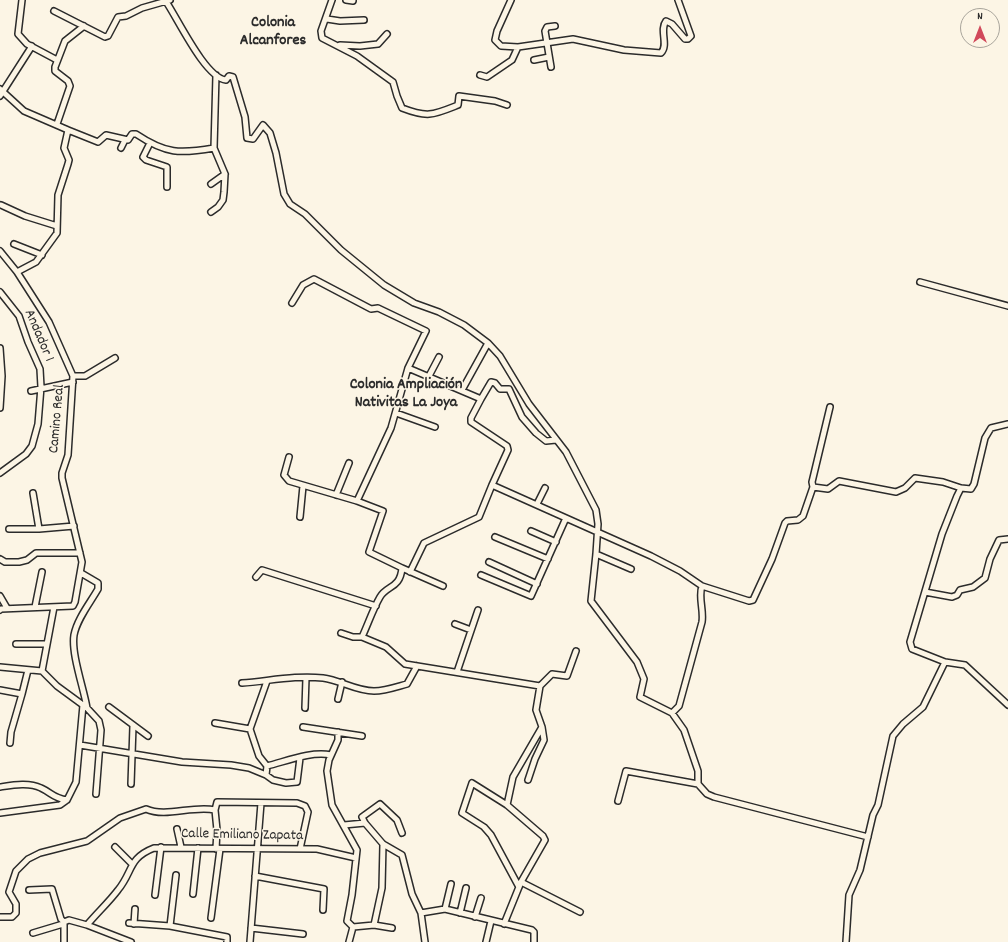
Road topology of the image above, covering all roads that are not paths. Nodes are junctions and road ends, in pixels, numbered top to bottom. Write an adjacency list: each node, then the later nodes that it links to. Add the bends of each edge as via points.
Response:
1 (22, 0): 16 (street, via 18,34)
2 (332, 0): 9 (street)
3 (346, 0): 7 (street)
4 (511, 0): 17 (street, via 495,40 501,46)
5 (678, 0): 14 (street, via 691,36 685,38 672,24 666,22 663,25 664,47 661,52 624,50 573,39)
6 (167, 1): 11 (street, via 118,17 106,37); 22 (street, via 198,54)
7 (353, 1)
8 (54, 11): 11 (street)
9 (327, 18): 10 (street, via 340,21); 15 (street, via 322,38)
10 (364, 20)
11 (84, 26): 19 (street, via 65,41)
12 (554, 26): 14 (street, via 546,29)
13 (387, 34): 15 (street, via 378,44)
14 (547, 43): 17 (street); 18 (street)
15 (339, 45): 25 (street, via 393,82 402,108 420,115 433,114 458,106 460,96)
16 (32, 46): 19 (street); 24 (street)
17 (518, 47): 23 (street, via 512,60 487,77)
18 (549, 57): 20 (street); 21 (street)
19 (57, 60): 26 (street, via 55,71 68,81 70,86)
20 (534, 60)
21 (552, 67)
22 (216, 75): 31 (street); 46 (street, via 224,80 229,76 233,77 245,117 247,138 253,139 263,124 267,128 276,153 284,194 290,204 305,214 341,250 384,285 414,303 464,325)
23 (480, 75)
24 (1, 92): 26 (street, via 24,111)
25 (507, 105)
26 (57, 124): 27 (street)
27 (68, 130): 28 (street, via 98,142 106,135); 37 (street, via 64,148 69,160 58,195)
28 (125, 140): 29 (street, via 136,134); 30 (street)
29 (150, 143): 31 (street, via 179,153); 34 (street, via 143,157 167,167)
30 (121, 148)
31 (214, 148): 32 (street)
32 (225, 174): 33 (street); 36 (street, via 223,200)
33 (211, 184)
34 (167, 187)
35 (1, 205): 37 (street)
36 (211, 212)
37 (57, 226): 40 (street, via 54,238)
38 (14, 244): 40 (street)
39 (0, 251): 41 (street, Camino Real)
40 (42, 255): 41 (street, via 36,262)
41 (17, 272): 51 (street, Camino Real, via 57,336)
42 (920, 282): 45 (street)
43 (0, 292): 54 (street, Andador 1, via 19,316 40,369)
44 (292, 303): 50 (street, via 302,285 314,279 371,309 378,308 424,330 426,333)
45 (1008, 306)
46 (488, 343): 55 (street); 63 (street, via 500,356 529,404)
47 (0, 348): 59 (street)
48 (115, 358): 51 (street, via 85,376)
49 (439, 358): 52 (street)
50 (408, 368): 52 (street); 60 (street)
51 (73, 376): 53 (street, Camino Real)
52 (430, 376): 55 (street)
53 (73, 382): 54 (street); 78 (street, Camino Real, via 68,455 62,473)
54 (41, 387): 56 (street); 66 (street, Andador 1, via 38,424 32,446 26,454)
55 (462, 390): 57 (street)
56 (31, 391)
57 (481, 399): 63 (street, via 491,382 500,389 509,389 522,417 529,425 546,441); 67 (street, via 471,422 507,446 508,450)
58 (830, 406): 69 (street, via 812,482)
59 (0, 408)
60 (396, 413): 62 (street); 74 (street)
61 (1008, 424): 71 (street, via 990,428 985,438 974,484 971,489)
62 (435, 427)
63 (556, 440): 82 (street, via 566,452 593,504 597,516)
64 (289, 457): 68 (street, via 284,475 289,481)
65 (349, 463): 73 (street)
66 (0, 473)
67 (492, 485): 75 (street); 94 (street, via 479,517 424,543)
68 (303, 486): 73 (street); 76 (street)
69 (813, 487): 71 (street, via 828,489 839,481 896,492 905,488 915,478 943,482); 100 (street, via 803,516 785,523 753,600 749,602)
70 (545, 488): 75 (street)
71 (961, 488): 101 (street, via 942,534)
72 (33, 493): 80 (street)
73 (336, 495): 74 (street)
74 (357, 501): 91 (street, via 383,511 369,552)
75 (538, 504): 77 (street)
76 (300, 517)
77 (566, 518): 82 (street); 85 (street)
78 (74, 526): 80 (street); 86 (street, Camino Real)
79 (9, 529): 80 (street)
80 (39, 529)
81 (531, 531): 85 (street)
82 (597, 531): 87 (street); 100 (street, via 680,571)
83 (496, 537): 89 (street)
84 (1008, 539): 101 (street, via 999,540 985,578 973,587 964,588 952,597)
85 (556, 542): 89 (street)
86 (80, 552): 88 (street, via 36,553 28,560 19,562 5,562); 95 (street, Camino Real)
87 (596, 554): 92 (street); 134 (street, via 591,594 593,605 638,662 644,679 640,697)
88 (0, 559)
89 (548, 559): 98 (street)
90 (490, 562): 98 (street)
91 (402, 568): 94 (street); 103 (street, via 400,578 383,594)
92 (631, 569)
93 (42, 572): 106 (street)
94 (410, 572): 99 (street)
95 (80, 573): 104 (street, Camino Real, via 72,606); 131 (street, via 99,585 76,627 74,636)
96 (481, 575): 98 (street, via 531,596)
97 (256, 578): 103 (street, via 262,570)
98 (537, 584)
99 (443, 586)
100 (702, 586): 134 (street, via 700,592 704,614 679,706)
101 (924, 592): 116 (street, via 910,646)
102 (0, 596): 105 (street)
103 (376, 606): 112 (street)
104 (54, 607): 106 (street); 114 (street)
105 (7, 608): 106 (street); 107 (street)
106 (35, 608)
107 (0, 610)
108 (478, 610): 110 (street)
109 (454, 624): 110 (street)
110 (471, 630): 121 (street)
111 (341, 633): 112 (street)
112 (362, 637): 117 (street, via 386,648 400,662)
113 (16, 644): 114 (street)
114 (47, 644): 120 (street)
115 (576, 651): 126 (street, via 567,676 552,674)
116 (945, 662): 130 (street, via 964,665); 166 (street, via 923,707 893,736 878,805)
117 (417, 666): 121 (street); 124 (street, via 407,684 382,691 364,690)
118 (0, 667): 119 (street)
119 (28, 670): 120 (street); 128 (street)
120 (42, 671): 131 (street, via 57,686)
121 (458, 672): 126 (street)
122 (306, 678): 123 (street); 124 (street); 133 (street)
123 (267, 681): 125 (street); 139 (street)
124 (342, 682): 129 (street)
125 (242, 683)
126 (540, 686): 138 (street, via 536,710)
127 (0, 690): 128 (street)
128 (22, 694): 143 (street)
129 (338, 699)
130 (1008, 704)
131 (85, 706): 144 (street); 145 (street, via 99,721)
132 (109, 707): 136 (street)
133 (305, 708)
134 (672, 713): 153 (street, via 686,735 698,771)
135 (215, 723): 139 (street)
136 (133, 726): 141 (street); 146 (street)
137 (303, 727): 140 (street)
138 (542, 727): 151 (street, via 544,740); 159 (street, via 514,777)
139 (250, 729): 149 (street, via 259,756)
140 (338, 732): 142 (street); 147 (street, via 338,740)
141 (148, 736)
142 (362, 736)
143 (10, 743)
144 (80, 745): 145 (street); 156 (street, via 76,782)
145 (99, 748): 146 (street); 155 (street)
146 (132, 752): 150 (street, via 182,762 249,768); 152 (street)
147 (331, 755): 148 (street, via 311,754); 163 (street, via 327,771 329,791 332,805)
148 (300, 758): 149 (street); 150 (street, via 298,782 286,783 273,780)
149 (267, 766): 150 (street)
150 (266, 775)
151 (528, 780)
152 (131, 784)
153 (698, 784): 157 (street, via 626,771); 166 (street, via 707,794 714,797)
154 (0, 787): 156 (street, via 29,785 42,788 56,798)
155 (96, 794)
156 (67, 800): 161 (street, via 60,805)
157 (618, 801)
158 (261, 803): 160 (street, via 217,802); 172 (street); 174 (street, via 297,803 307,809)
159 (507, 805): 180 (street, via 545,840); 180 (street, via 472,783 462,813 484,827 491,835)
160 (215, 810): 173 (street); 192 (street, via 155,812 146,809 120,818 87,841 40,853 28,859 16,870 9,892 16,904 16,913 12,917)
161 (0, 813)
162 (365, 823): 163 (street); 165 (street, via 362,818 364,815 380,804 397,820); 167 (street)
163 (344, 825): 175 (street, via 357,850)
164 (177, 830): 170 (street)
165 (402, 833)
166 (868, 837): 214 (street, via 860,870 849,895)
167 (383, 844): 190 (street, via 402,855 412,894); 199 (street, via 382,888)
168 (115, 847): 176 (street)
169 (161, 847): 170 (street, Calle Emiliano Zapata); 176 (street, Calle Emiliano Zapata, via 148,850); 184 (street)
170 (181, 847): 171 (street, Calle Emiliano Zapata)
171 (198, 848): 173 (street, Calle Emiliano Zapata); 183 (street)
172 (257, 848): 173 (street, Calle Emiliano Zapata); 174 (street, Calle Emiliano Zapata); 178 (street)
173 (218, 849): 194 (street)
174 (300, 849): 175 (street, Calle Emiliano Zapata, via 317,849)
175 (356, 858): 201 (street, via 347,921)
176 (132, 864): 198 (street, via 118,890)
177 (176, 875): 200 (street)
178 (256, 876): 188 (street, via 324,889); 202 (street)
179 (451, 884): 187 (street)
180 (520, 885): 189 (street); 197 (street)
181 (466, 888): 191 (street)
182 (29, 890): 196 (street, via 52,889)
183 (193, 894)
184 (155, 895)
185 (481, 898): 193 (street)
186 (135, 909): 200 (street, via 131,924)
187 (445, 909): 190 (street); 191 (street)
188 (323, 910)
189 (580, 912)
190 (421, 913): 211 (street)
191 (460, 913): 193 (street)
192 (0, 917)
193 (475, 917): 195 (street)
194 (211, 918)
195 (491, 922): 197 (street); 212 (street)
196 (64, 923): 198 (street, via 69,920); 204 (street); 206 (street)
197 (504, 924): 213 (street, via 532,930)
198 (87, 925): 207 (street)
199 (374, 925): 201 (street); 203 (street)
200 (170, 926): 208 (street, via 224,936)
201 (353, 927): 210 (street)
202 (251, 928): 205 (street); 209 (street)
203 (392, 928)
204 (33, 933)
205 (303, 934)
206 (64, 942)
207 (130, 942)
208 (227, 942)
209 (250, 942)
210 (349, 942)
211 (425, 942)
212 (486, 942)
213 (535, 942)
214 (846, 942)

